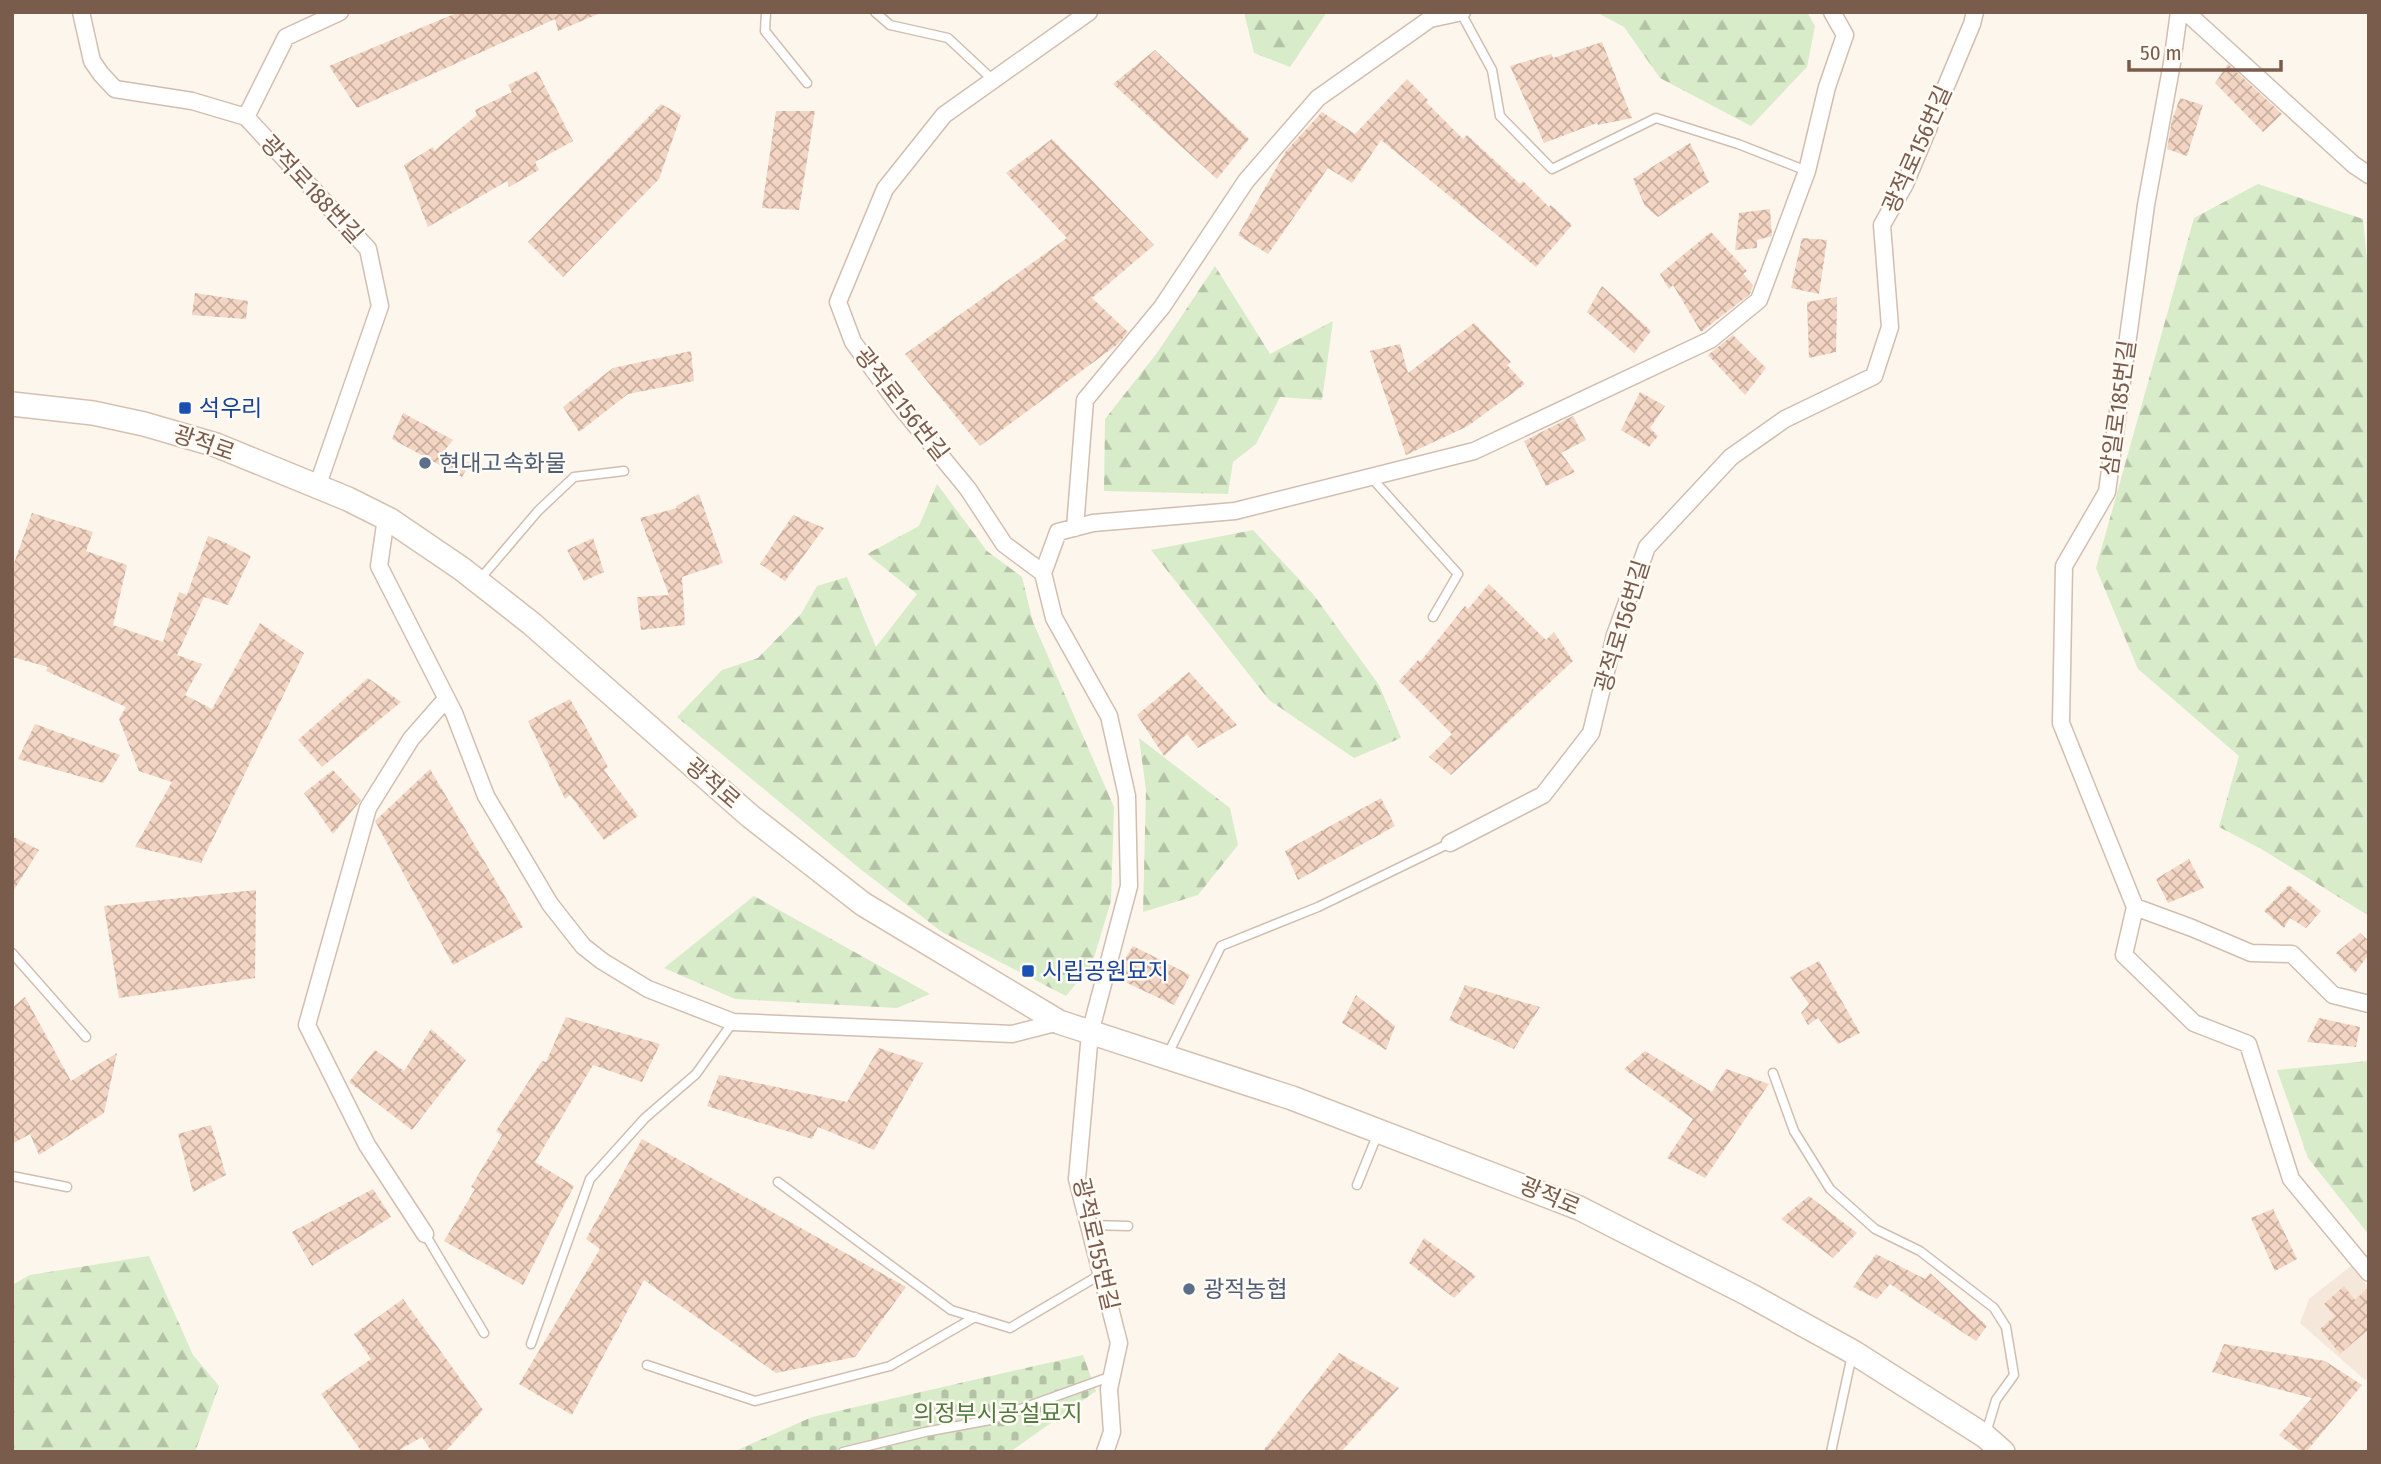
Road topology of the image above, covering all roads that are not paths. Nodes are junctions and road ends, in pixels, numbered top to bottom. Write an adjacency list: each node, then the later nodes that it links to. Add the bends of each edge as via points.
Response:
1 (81, 12): 13 (street, via 92,61 115,89 192,101)
2 (340, 12): 13 (street, 광적로188번길, via 286,37)
3 (766, 12): 12 (lane, via 765,31)
4 (875, 12): 11 (lane, via 890,25 948,38)
5 (1089, 12): 11 (street, 광적로156번길)
6 (1832, 12): 14 (street, via 1845,35)
7 (1975, 12): 26 (street, 광적로156번길, via 1905,184 1882,225 1890,327 1874,376 1786,419 1731,457 1647,547 1615,635 1591,733 1543,795)
8 (2179, 12): 27 (street, 삼일로185번길, via 2146,205 2106,492 2064,566 2061,723)
9 (2186, 12): 15 (street)
10 (1462, 13): 14 (lane, via 1492,70 1500,116 1552,169 1656,118); 21 (street, via 1430,19 1318,98 1246,181 1162,307 1085,400)
11 (993, 80): 22 (street, 광적로156번길, via 944,115 885,189 838,302 853,342 968,489 1004,544)
12 (807, 83)
13 (246, 117): 19 (street, 광적로188번길, via 368,248 380,306)
14 (1807, 171): 18 (street, via 1759,300 1710,340 1474,451)
15 (2369, 175)
16 (12, 404): 19 (main road, 광적로, via 144,424 216,445)
17 (624, 471): 23 (lane, via 574,477)
18 (1370, 476): 21 (street, via 1235,511); 24 (lane, via 1458,574)
19 (317, 486): 20 (main road, 광적로)
20 (386, 518): 23 (main road, 광적로); 25 (street, via 379,566)
21 (1075, 528): 22 (street, via 1058,532)
22 (1043, 573): 32 (street, via 1054,618 1109,716 1127,796 1129,886)
23 (478, 582): 31 (main road, 광적로, via 750,816 863,904)
24 (1433, 617)
25 (446, 699): 30 (street, via 486,796 550,904 583,946 648,989); 43 (street, via 411,739 368,807 307,1025 368,1145)
26 (1450, 843): 34 (lane, via 1318,907 1222,946)
27 (2135, 907): 29 (street, via 2251,953 2292,954 2333,995); 45 (street, via 2124,955 2194,1023 2248,1044 2291,1179)
28 (12, 953): 33 (lane)
29 (2369, 1004)
30 (733, 1022): 31 (street, via 1012,1034); 48 (lane, via 696,1073 645,1118 590,1179)
31 (1059, 1022): 32 (main road, 광적로)
32 (1090, 1033): 34 (main road, 광적로); 41 (street, 광적로155번길, via 1077,1179)
33 (86, 1037)
34 (1166, 1058): 36 (main road, 광적로)
35 (1773, 1073): 52 (lane, via 1794,1131 1830,1189 1875,1229 1920,1251 1993,1308 2006,1327 2014,1375 1996,1400)
36 (1379, 1131): 39 (lane); 49 (main road, 광적로, via 1580,1208)
37 (12, 1176): 40 (lane)
38 (778, 1182): 46 (lane, via 951,1310)
39 (1357, 1185)
40 (67, 1187)
41 (1090, 1225): 42 (lane); 44 (street, 광적로155번길)
42 (1128, 1226)
43 (425, 1234): 47 (lane)
44 (1103, 1273): 46 (lane, via 1010,1328); 51 (street, 광적로155번길, via 1119,1343)
45 (2369, 1273)
46 (975, 1317): 50 (lane, via 890,1366 755,1401)
47 (484, 1333)
48 (531, 1344)
49 (1853, 1352): 52 (main road, 광적로); 55 (lane)
50 (647, 1365)
51 (1112, 1376): 53 (lane, via 990,1420); 54 (street, 광적로155번길, via 1112,1432)
52 (1985, 1436): 56 (main road, 광적로)
53 (843, 1452)
54 (1105, 1452)
55 (1831, 1452)
56 (2003, 1452)

